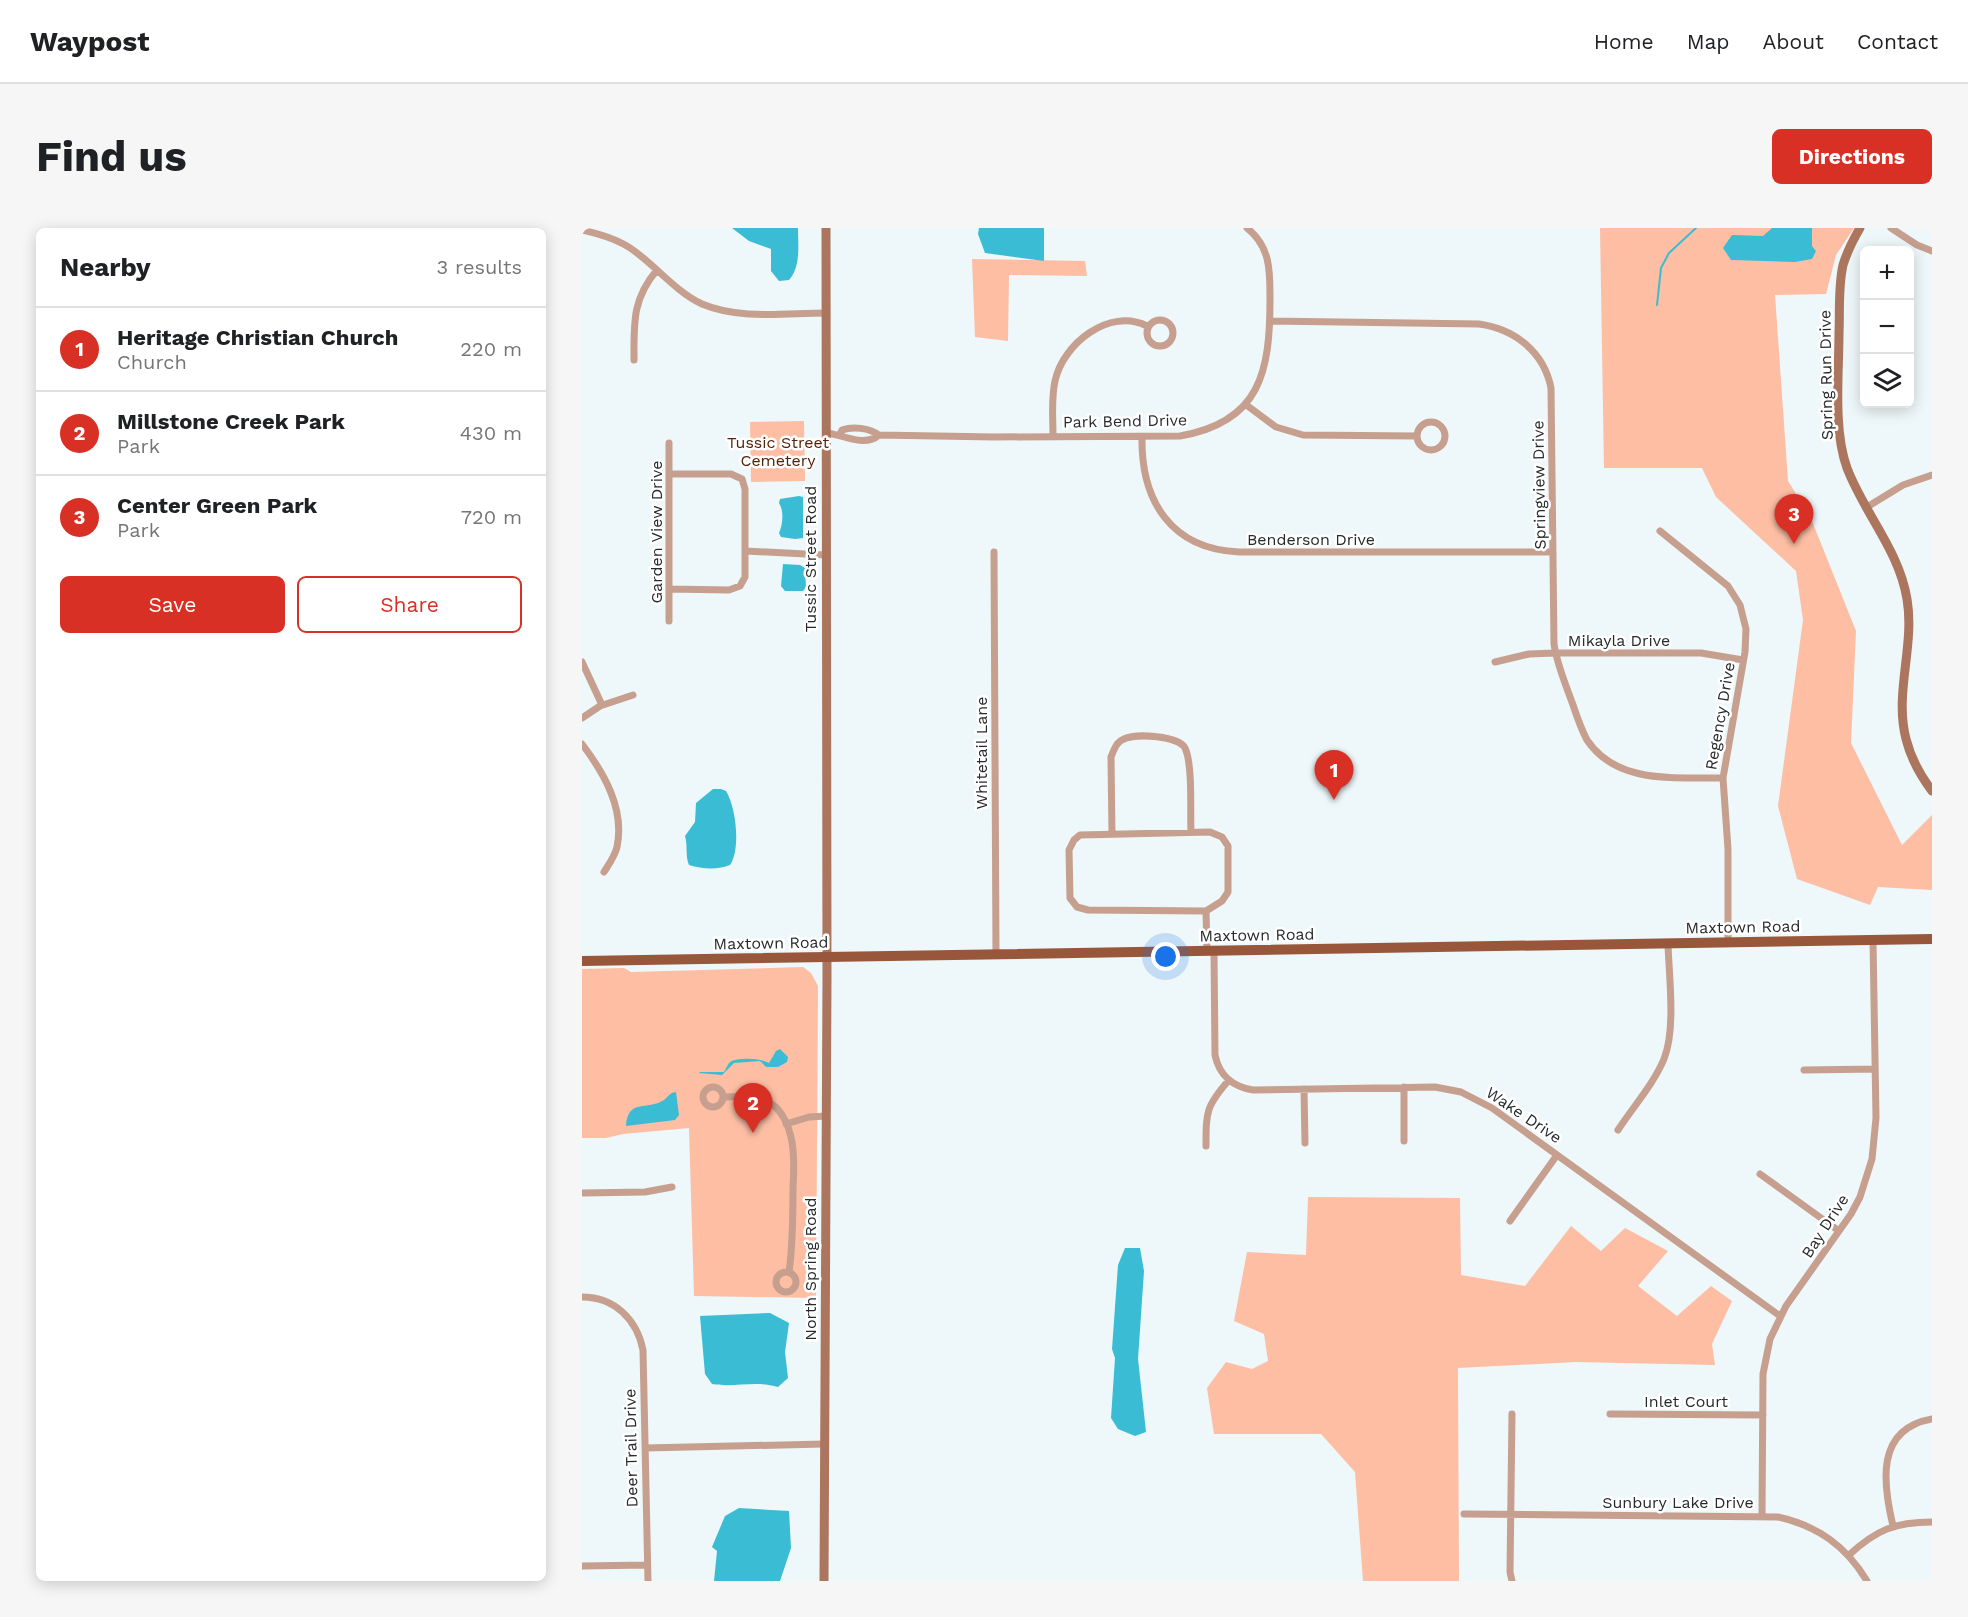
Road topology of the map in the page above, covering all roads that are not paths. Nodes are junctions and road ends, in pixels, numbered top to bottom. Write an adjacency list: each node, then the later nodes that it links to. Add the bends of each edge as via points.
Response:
1 (826, 228): 8 (main road, Tussic Street Road)
2 (1248, 228): 9 (street, Park Bend Drive, via 1260,240 1268,258)
3 (1860, 228): 20 (main road, Spring Run Drive, via 1848,251 1841,278 1838,383 1842,450)
4 (1891, 228): 6 (street)
5 (582, 230): 7 (street, via 622,243)
6 (1932, 251)
7 (657, 270): 8 (street, via 688,296 727,312); 11 (street, via 643,289 635,311)
8 (826, 312): 13 (main road, Tussic Street Road)
9 (1270, 321): 12 (street, Park Bend Drive, via 1264,370); 24 (street, Springview Drive, via 1479,324 1501,328 1527,345 1543,364 1551,388)
10 (1147, 326): 10 (street, via 1158,320 1167,322 1173,332 1170,342 1164,346 1152,343 1146,334); 14 (street, via 1133,321 1110,323 1093,330 1068,352 1055,381)
11 (634, 360)
12 (1245, 404): 15 (street, via 1276,427 1303,435); 16 (street, Park Bend Drive, via 1222,423 1202,431)
13 (826, 434): 14 (street, Park Bend Drive, via 840,434 846,428 870,430 879,435); 25 (main road, Tussic Street Road)
14 (1053, 436): 16 (street, Park Bend Drive)
15 (1416, 436): 15 (street, via 1421,427 1431,422 1438,424 1445,434 1442,444 1431,449 1421,445)
16 (1142, 437): 24 (street, Benderson Drive, via 1145,479 1156,505 1178,530 1206,547 1239,552)
17 (669, 443): 18 (street, Garden View Drive)
18 (669, 474): 22 (street, via 731,474 741,479 745,489); 26 (street, Garden View Drive)
19 (1932, 475): 20 (street, via 1903,485)
20 (1867, 507): 37 (main road, Spring Run Drive, via 1900,572 1907,598 1904,731 1913,761)
21 (1660, 531): 29 (street, Regency Drive, via 1720,578 1734,595 1746,629)
22 (745, 551): 25 (street); 26 (street, via 745,577 740,586 729,590)
23 (994, 552): 47 (street, Whitetail Lane)
24 (1553, 552): 28 (street, Springview Drive)
25 (825, 555): 48 (main road, Tussic Street Road)
26 (669, 589): 27 (street, Garden View Drive)
27 (669, 621)
28 (1555, 653): 29 (street, Mikayla Drive, via 1701,653); 31 (street, Mikayla Drive); 36 (street, Springview Drive, via 1581,728 1604,758 1624,770 1646,776)
29 (1743, 660): 36 (street, Regency Drive)
30 (582, 662): 33 (street)
31 (1496, 662)
32 (633, 695): 33 (street)
33 (602, 705): 34 (street)
34 (582, 718)
35 (582, 744): 40 (street, via 604,776 617,818 617,847)
36 (1723, 778): 44 (street, Regency Drive)
37 (1932, 791)
38 (1191, 832): 39 (street); 39 (street, via 1189,758 1184,745 1173,739 1139,736 1124,738 1111,757); 41 (street, via 1210,832 1222,837 1228,846 1228,892 1222,901)
39 (1112, 834): 41 (street, via 1080,835 1068,850 1070,898 1077,907)
40 (604, 872)
41 (1206, 910): 46 (street)
42 (1932, 939): 43 (main road, Maxtown Road)
43 (1873, 940): 44 (main road, Maxtown Road); 50 (street, Bay Drive)
44 (1728, 943): 45 (main road, Maxtown Road)
45 (1668, 944): 46 (main road, Maxtown Road); 58 (street, via 1670,1031 1666,1052 1659,1071)
46 (1211, 951): 47 (main road, Maxtown Road); 52 (street, via 1215,1055)
47 (996, 954): 48 (main road, Maxtown Road)
48 (826, 958): 49 (main road, Maxtown Road); 56 (main road, North Spring Road)
49 (582, 961)
50 (1875, 1069): 51 (street); 67 (street, Bay Drive, via 1872,1159 1860,1197)
51 (1804, 1070)
52 (1228, 1080): 54 (street, Wake Drive, via 1253,1090); 61 (street, via 1207,1112)
53 (1404, 1087): 54 (street, Wake Drive); 59 (street); 62 (street, Wake Drive, via 1435,1087 1472,1096)
54 (1304, 1089): 60 (street)
55 (724, 1097): 57 (street, via 745,1096 774,1106)
56 (826, 1116): 57 (street); 75 (main road, North Spring Road)
57 (786, 1124): 68 (street, via 794,1162)
58 (1618, 1130)
59 (1404, 1141)
60 (1305, 1143)
61 (1206, 1146)
62 (1557, 1155): 66 (street); 70 (street, Wake Drive)
63 (1760, 1174): 67 (street)
64 (672, 1187): 65 (street, via 645,1192)
65 (582, 1193)
66 (1510, 1221)
67 (1839, 1231): 70 (street, Bay Drive)
68 (789, 1272)
69 (582, 1297): 76 (street, Deer Trail Drive, via 608,1302 629,1318 636,1329 643,1350)
70 (1780, 1316): 73 (street, Bay Drive, via 1765,1358)
71 (1512, 1414): 78 (street)
72 (1610, 1414): 73 (street, Inlet Court)
73 (1763, 1415): 79 (street, Bay Drive)
74 (1932, 1419): 81 (street, via 1907,1430 1895,1441 1886,1460 1885,1492)
75 (824, 1444): 76 (street); 86 (main road, North Spring Road)
76 (645, 1448): 83 (street, Deer Trail Drive)
77 (1464, 1514): 78 (street, Sunbury Lake Drive)
78 (1510, 1514): 79 (street, Sunbury Lake Drive); 87 (street)
79 (1762, 1516): 82 (street, Sunbury Lake Drive, via 1809,1526)
80 (1932, 1522): 81 (street)
81 (1893, 1526): 82 (street, via 1869,1538)
82 (1849, 1555): 88 (street, Sunbury Lake Drive)
83 (647, 1565): 84 (street); 85 (street, Deer Trail Drive)
84 (582, 1566)
85 (648, 1581)
86 (824, 1581)
87 (1512, 1581)
88 (1867, 1581)

